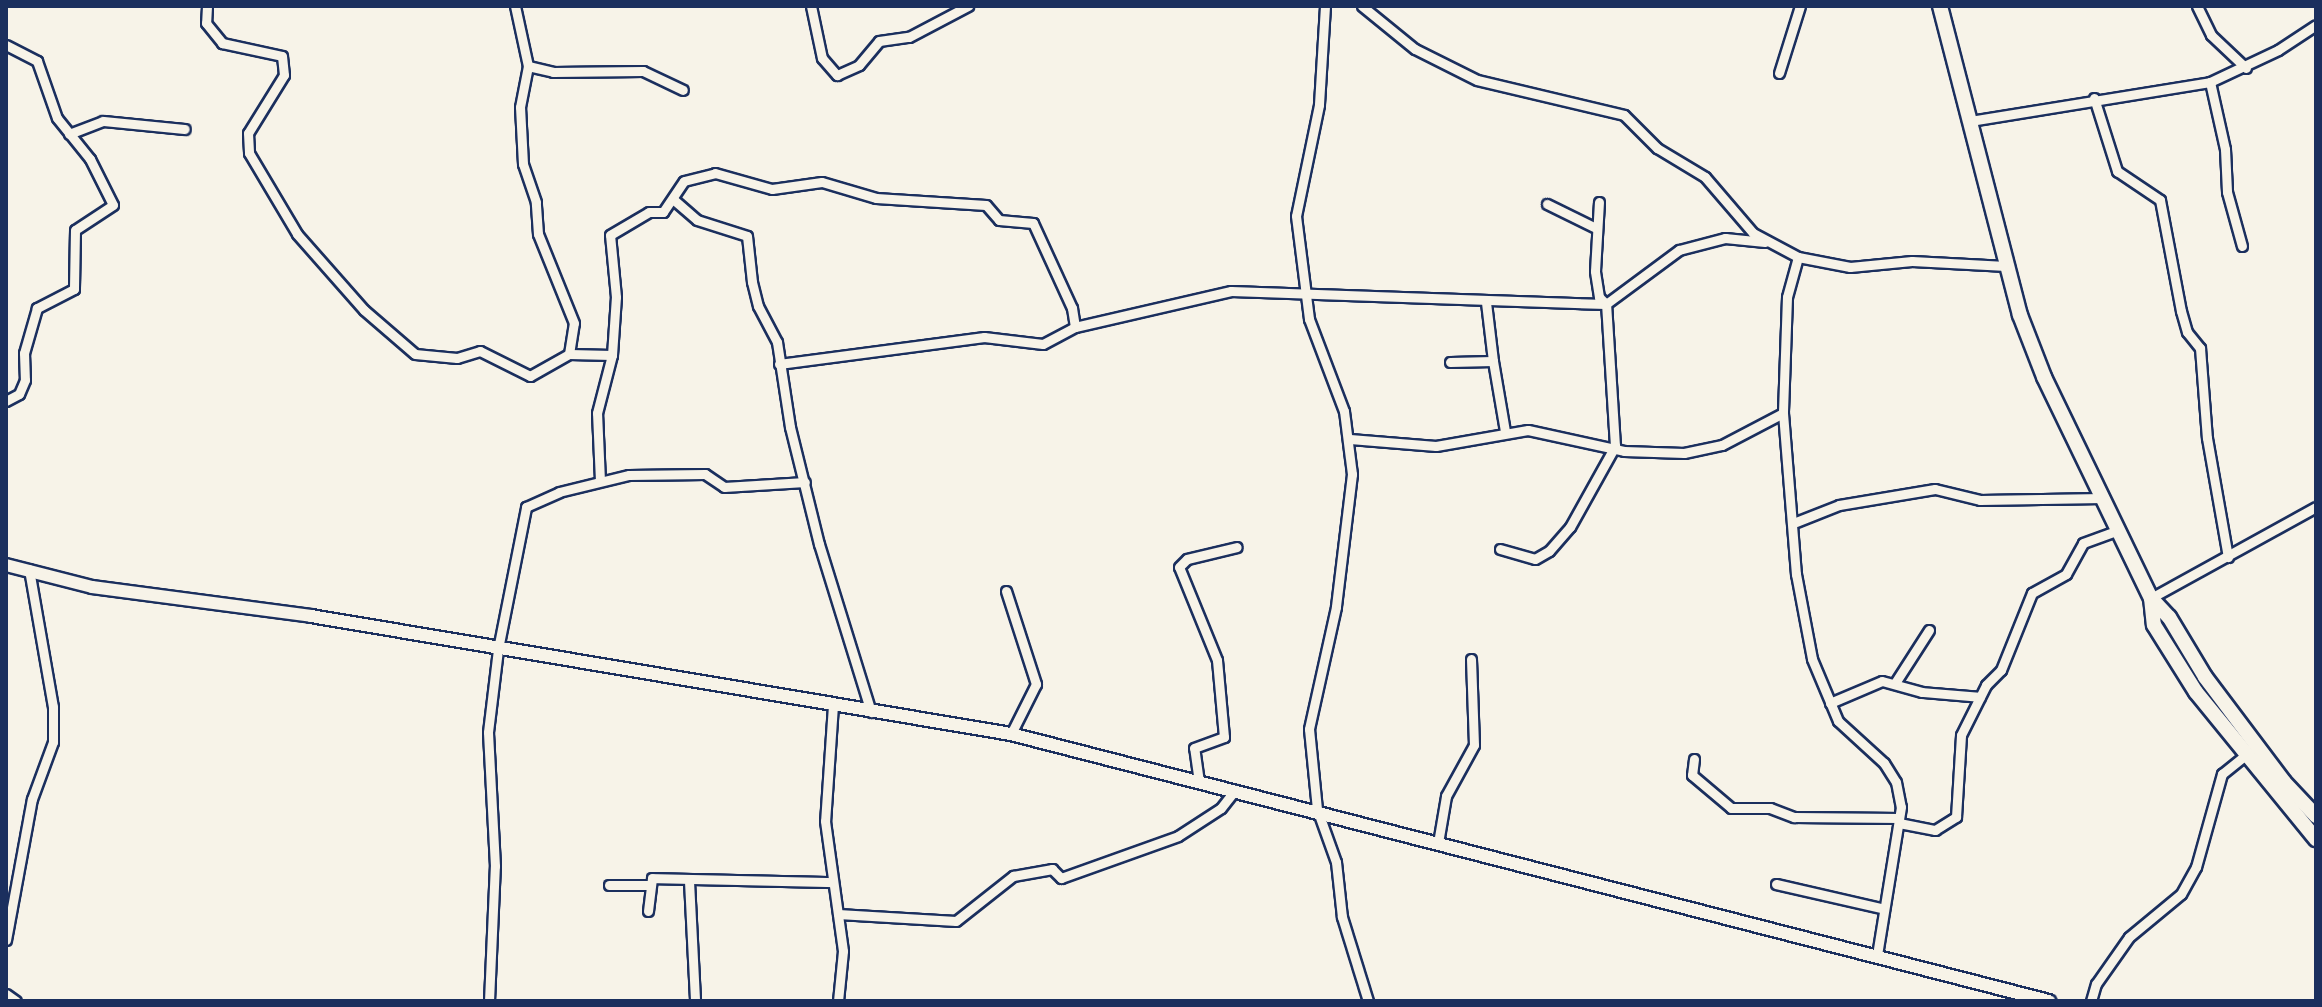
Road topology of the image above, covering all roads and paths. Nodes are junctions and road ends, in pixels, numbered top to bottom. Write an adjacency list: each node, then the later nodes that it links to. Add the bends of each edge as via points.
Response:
1 (207, 6): 33 (street, via 206,23 222,43 282,56 284,75 248,133 249,153 297,234 364,310 415,354 434,359 480,351 530,376)
2 (515, 6): 12 (street)
3 (811, 6): 4 (street, via 822,58 837,75 859,65 879,41 909,37)
4 (968, 6)
5 (1325, 6): 29 (street, via 1319,105 1296,216)
6 (1362, 6): 25 (street, via 1415,49 1477,80 1624,115 1657,148 1705,177 1753,233)
7 (1800, 6): 14 (street)
8 (1940, 6): 18 (main road)
9 (2197, 6): 13 (street, via 2211,35)
10 (2316, 25): 13 (street)
11 (6, 45): 20 (street, via 37,61 57,118)
12 (528, 66): 16 (street, via 553,72 643,71); 33 (street, via 520,107 523,164 536,202 538,234 574,323)
13 (2246, 68): 15 (street)
14 (1779, 73)
15 (2210, 82): 17 (street); 26 (street, via 2225,149 2227,192)
16 (683, 90)
17 (2094, 98): 18 (street); 51 (street, via 2117,171 2160,200 2181,311 2187,332 2200,348 2207,438)
18 (1970, 121): 28 (main road)
19 (185, 129): 20 (street, via 103,121)
20 (69, 134): 38 (street, via 90,159 113,205 75,230 74,289 37,308 24,353 25,380 19,394)
21 (674, 200): 32 (street, via 684,181 715,173 772,189 822,182 876,198 986,205 999,220 1033,223 1072,308); 34 (street, via 663,212 649,212 610,235 616,297); 37 (street, via 697,220 747,236 758,306 777,342)
22 (1599, 202): 24 (street)
23 (1547, 204): 24 (street)
24 (1596, 228): 31 (street, via 1595,271 1599,297)
25 (1768, 242): 27 (street); 31 (street, via 1725,238 1688,247)
26 (2242, 246)
27 (1798, 257): 28 (street, via 1850,267 1912,261); 39 (street, via 1787,297)
28 (2006, 266): 45 (main road, via 2044,377)
29 (1306, 295): 30 (street); 32 (street, via 1195,295); 41 (street, via 1312,329)
30 (1486, 302): 31 (street); 35 (street)
31 (1606, 304): 42 (street)
32 (1075, 327): 37 (street, via 1043,344 984,337)
33 (569, 354): 34 (street)
34 (612, 355): 43 (street, via 597,413)
35 (1493, 361): 36 (street); 40 (street)
36 (1450, 362)
37 (779, 364): 44 (street)
38 (6, 401)
39 (1783, 413): 42 (street, via 1722,445 1684,453 1624,451); 47 (street)
40 (1505, 431): 41 (street, via 1436,446); 42 (street, via 1528,430)
41 (1350, 439): 69 (street, via 1352,474 1336,607 1309,729)
42 (1615, 446): 50 (street, via 1570,527 1549,551 1535,559)
43 (600, 481): 44 (street, via 629,475 705,474 724,487); 57 (street, via 526,507)
44 (805, 482): 63 (street)
45 (2103, 498): 47 (street, via 1980,500 1935,489 1839,505); 48 (main road)
46 (2316, 507): 51 (street)
47 (1796, 522): 61 (street, via 1796,574 1812,659)
48 (2119, 530): 55 (main road); 60 (street, via 2083,543 2066,574 2032,593 2001,670)
49 (1237, 547): 67 (street, via 1187,559 1179,567 1217,660 1224,737 1194,748)
50 (1500, 549)
51 (2228, 557): 55 (street)
52 (6, 565): 53 (main road)
53 (29, 569): 57 (main road, via 92,587 311,616); 79 (street, via 53,707 53,742 32,799)
54 (1006, 591): 64 (street, via 1036,684)
55 (2151, 598): 65 (main road, via 2154,625); 70 (main road, via 2240,724)
56 (1929, 630): 59 (street)
57 (498, 649): 62 (main road); 88 (street, via 488,732 495,866)
58 (1471, 659): 73 (street, via 1474,745 1446,796)
59 (1895, 683): 60 (street, via 1922,692); 61 (street, via 1869,684)
60 (1980, 697): 71 (street, via 1961,735 1956,817 1935,830)
61 (1830, 703): 71 (street, via 1838,721 1884,763 1896,782)
62 (833, 705): 63 (main road); 75 (street, via 825,821)
63 (871, 712): 64 (main road)
64 (1011, 734): 67 (main road)
65 (2244, 756): 72 (main road); 93 (street, via 2222,774 2196,867 2181,894 2129,937 2096,984)
66 (1694, 759): 71 (street, via 1692,775 1731,808 1770,808 1794,817)
67 (1199, 782): 68 (main road)
68 (1235, 790): 69 (main road); 82 (street, via 1221,808 1178,836 1061,878 1052,869 1013,876 956,921)
69 (1317, 809): 73 (main road); 91 (street, via 1336,862 1342,917)
70 (2316, 816)
71 (1899, 821): 80 (street)
72 (2316, 839)
73 (1438, 843): 84 (main road)
74 (689, 881): 75 (street); 78 (street, via 652,878); 89 (street)
75 (833, 882): 82 (street)
76 (1776, 884): 80 (street, via 1841,903)
77 (609, 885): 78 (street)
78 (648, 885): 81 (street)
79 (9, 896): 83 (street)
80 (1881, 908): 84 (street)
81 (648, 911)
82 (838, 914): 90 (street, via 843,951)
83 (6, 940)
84 (1877, 956): 86 (main road)
85 (6, 994): 87 (street)
86 (1996, 994): 92 (main road)
87 (16, 1001)
88 (489, 1001)
89 (695, 1001)
90 (838, 1001)
91 (1368, 1001)
92 (2049, 1001)
93 (2091, 1001)

